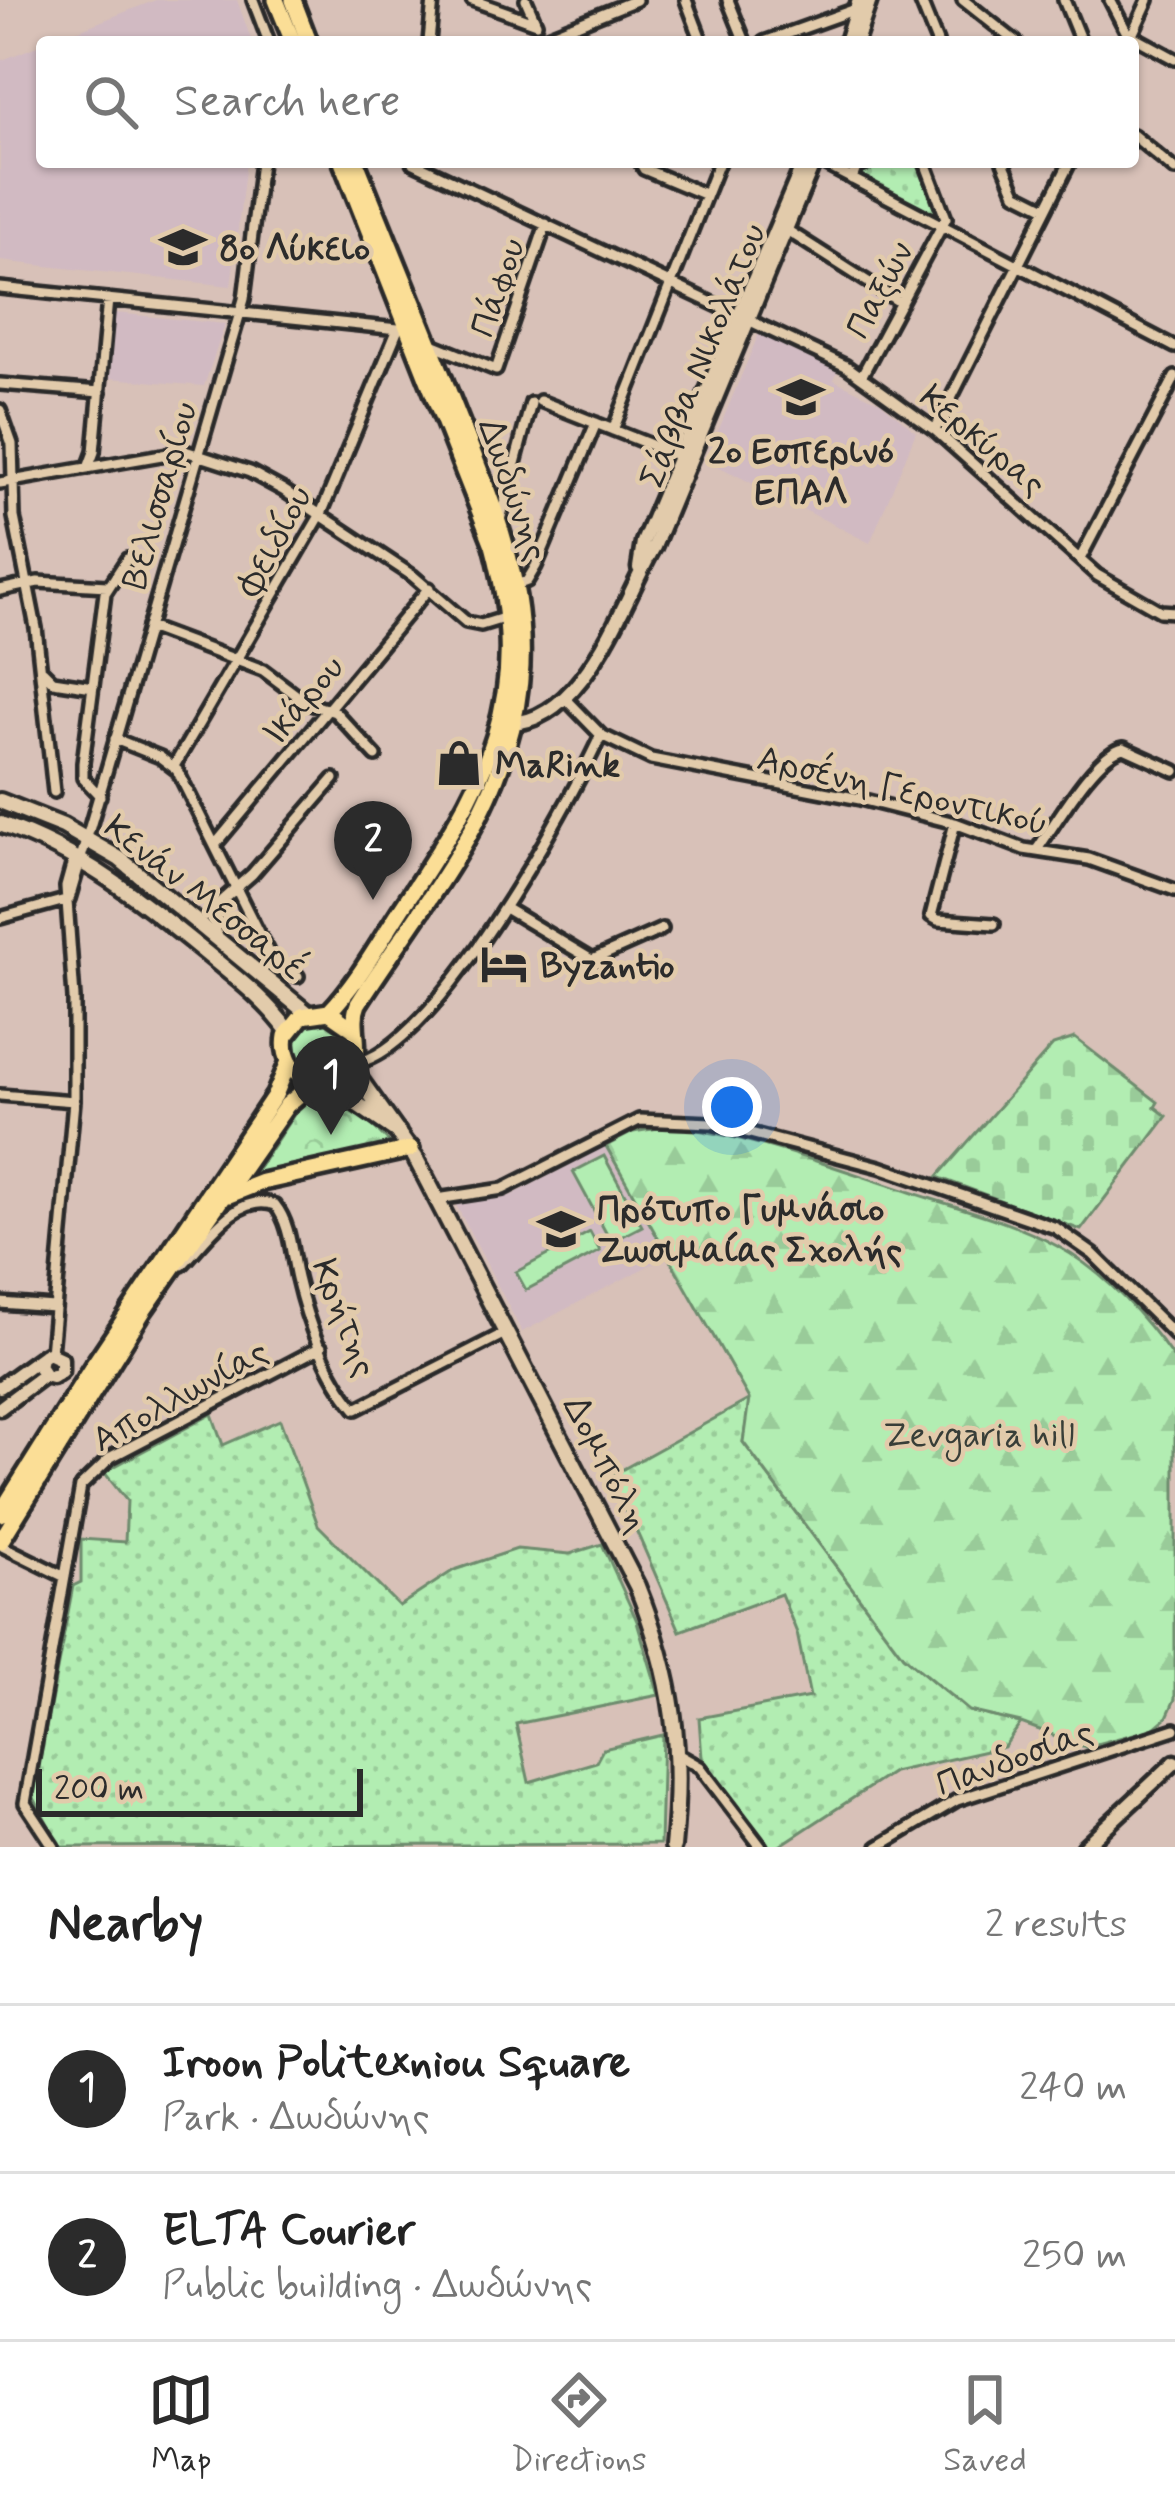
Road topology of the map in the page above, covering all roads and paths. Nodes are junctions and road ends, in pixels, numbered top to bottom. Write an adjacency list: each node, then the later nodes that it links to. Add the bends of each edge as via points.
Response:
1 (253, 0): 20 (street)
2 (276, 0): 21 (main road)
3 (293, 0): 22 (main road)
4 (433, 0): 23 (street)
5 (472, 0): 19 (street)
6 (526, 0): 19 (street)
7 (636, 0): 25 (street)
8 (686, 0): 26 (street)
9 (728, 0): 27 (street)
10 (870, 0): 30 (street)
11 (920, 0): 31 (street)
12 (963, 0): 18 (street)
13 (985, 0): 18 (street)
14 (1064, 0): 33 (street)
15 (1110, 0): 34 (street)
16 (1148, 0): 35 (street)
17 (858, 4): 28 (street); 29 (street)
18 (982, 14): 32 (street)
19 (536, 23): 24 (street)
20 (267, 36)
21 (291, 36)
22 (307, 36)
23 (430, 36)
24 (541, 36)
25 (552, 36)
26 (697, 36)
27 (743, 36)
28 (779, 36)
29 (848, 36)
30 (858, 36)
31 (935, 36)
32 (1007, 36)
33 (1079, 36)
34 (1128, 36)
35 (1131, 36)
36 (1139, 43): 37 (street)
37 (1175, 58)
38 (1139, 140): 52 (street)
39 (260, 168): 64 (street, Βελισσαρίου)
40 (344, 168): 66 (main road, Δωδώνης)
41 (358, 168): 67 (main road, Δωδώνης)
42 (427, 168): 56 (street, Κερκύρας)
43 (643, 168): 54 (street)
44 (717, 168): 54 (street)
45 (802, 168): 65 (street, Σάββα Νικολάτου)
46 (814, 168): 58 (street, Σάββα Νικολάτου)
47 (829, 168): 53 (street)
48 (856, 168): 53 (street)
49 (927, 168): 57 (street, via 946,215)
50 (1006, 168): 55 (street, via 1016,193)
51 (1067, 168): 55 (street)
52 (1175, 170)
53 (852, 179): 57 (street)
54 (706, 195): 60 (street)
55 (1046, 208): 59 (street)
56 (546, 224): 60 (street, Κερκύρας); 67 (street, Πάφου, via 496,370)
57 (942, 226): 59 (street); 63 (street, Παξών)
58 (785, 229): 63 (street); 65 (street, Σάββα Νικολάτου)
59 (1018, 266): 68 (street); 76 (street)
60 (671, 282): 65 (street, Κερκύρας); 75 (street)
61 (0, 288): 62 (street)
62 (108, 299): 64 (street); 72 (street)
63 (901, 303): 69 (street, Παξών)
64 (240, 313): 66 (street); 77 (street, Βελισσαρίου)
65 (743, 316): 69 (street, Κερκύρας); 78 (street, Σάββα Νικολάτου); 86 (street, Σάββα Νικολάτου)
66 (405, 327): 82 (street, Φειδίου); 93 (main road, Δωδώνης, via 493,545)
67 (430, 344): 83 (main road, Δωδώνης)
68 (1175, 347)
69 (862, 377): 76 (street, Κερκύρας)
70 (1175, 377): 85 (street)
71 (0, 384): 72 (street)
72 (100, 392): 79 (street)
73 (0, 410): 80 (street)
74 (596, 423): 75 (street); 83 (street, via 535,402); 88 (street, via 536,566)
75 (614, 430): 78 (street)
76 (935, 430): 85 (street, Κερκύρας)
77 (198, 454): 79 (street); 82 (street, via 258,476); 94 (street, Βελισσαρίου)
78 (679, 455): 86 (street, Σάββα Νικολάτου)
79 (88, 467): 80 (street)
80 (13, 481): 81 (street); 87 (street)
81 (0, 483)
82 (321, 514): 90 (street); 95 (street, Φειδίου)
83 (499, 521): 88 (main road, Δωδώνης)
84 (127, 559): 89 (street)
85 (1080, 560): 92 (street, Κερκύρας, via 1112,585)
86 (639, 569): 98 (street, Σάββα Νικολάτου, via 607,641)
87 (26, 584): 89 (street); 91 (street); 96 (street)
88 (516, 585): 100 (main road, Δωδώνης, via 521,659)
89 (107, 586): 97 (street)
90 (429, 588): 93 (street, via 472,624); 99 (street, Ικάρου)
91 (0, 590)
92 (1175, 612)
93 (507, 617): 100 (main road, Δωδώνης)
94 (148, 627): 95 (street); 102 (street, Βελισσαρίου)
95 (236, 662): 99 (street); 104 (street, Φειδίου)
96 (40, 665): 97 (street, via 53,681); 107 (street)
97 (92, 687): 108 (street, via 82,772)
98 (563, 697): 100 (street, Σάββα Νικολάτου, via 530,719); 101 (street, Αρσένη Γεροντικού)
99 (328, 709): 103 (street); 113 (street, Ικάρου)
100 (506, 723): 125 (main road, Δωδώνης, via 464,813); 127 (main road, Δωδώνης, via 480,812 358,1004)
101 (601, 735): 110 (street, Αρσένη Γεροντικού, via 671,764); 119 (street)
102 (115, 739): 104 (street); 108 (street, Βελισσαρίου)
103 (376, 756)
104 (174, 766): 113 (street)
105 (1175, 771): 114 (street, via 1116,748)
106 (334, 779): 116 (street)
107 (54, 792)
108 (100, 796): 112 (street, Βελισσαρίου)
109 (0, 801): 112 (main road, Κενάν Μεσσαρέ)
110 (955, 823): 114 (street, Αρσένη Γεροντικού); 121 (street, via 932,916)
111 (0, 824): 115 (main road, Κενάν Μεσσαρέ)
112 (87, 838): 115 (street, Βελισσαρίου); 123 (main road, Κενάν Μεσσαρέ)
113 (215, 844): 116 (street)
114 (1036, 851): 117 (street, Αρσένη Γεροντικού, via 1089,859)
115 (79, 857): 118 (street, via 66,887); 128 (main road, Κενάν Μεσσαρέ, via 253,992)
116 (235, 889): 123 (street, via 218,905); 124 (street, via 273,961)
117 (1175, 890)
118 (70, 899): 120 (street); 133 (street)
119 (505, 908): 122 (street, via 592,960); 130 (street, via 412,1027)
120 (0, 918)
121 (994, 924)
122 (662, 929)
123 (218, 939): 126 (main road, Κενάν Μεσσαρέ)
124 (298, 976)
125 (328, 1012): 126 (main road); 127 (main road)
126 (307, 1013): 128 (main road)
127 (352, 1028): 130 (main road, Δωδώνης)
128 (288, 1031): 129 (main road)
129 (288, 1064): 131 (main road); 148 (main road)
130 (352, 1065): 131 (main road, via 336,1080); 134 (main road, Δομπόλη)
131 (316, 1083): 134 (main road); 136 (main road, via 287,1105)
132 (0, 1095): 133 (street)
133 (74, 1101): 140 (street)
134 (398, 1132): 135 (main road, Δομπόλη)
135 (411, 1149): 136 (main road); 137 (main road, Δομπόλη)
136 (226, 1196): 138 (main road)
137 (437, 1198): 141 (main road, Δομπόλη); 142 (street, via 503,1189 639,1120 712,1123 880,1167 1056,1228 1108,1267)
138 (173, 1268): 143 (street, Κρήτης, via 238,1210 272,1203 285,1221); 148 (main road)
139 (0, 1303): 140 (street)
140 (53, 1307): 144 (street)
141 (507, 1332): 143 (street, Κρήτης, via 360,1408); 154 (main road, Δομπόλη, via 638,1591 667,1673)
142 (1175, 1336)
143 (321, 1347): 152 (street, Απολλωνίας, via 96,1468 78,1492)
144 (46, 1355): 145 (street, via 62,1359); 146 (street); 147 (street)
145 (61, 1371): 146 (street); 148 (street)
146 (44, 1375): 149 (street)
147 (0, 1387)
148 (86, 1389): 150 (main road); 151 (main road)
149 (0, 1408)
150 (0, 1514)
151 (0, 1544): 152 (street)
152 (65, 1577): 157 (street, Απολλωνίας, via 26,1803)
153 (1175, 1729): 156 (street, Πανδοσίας, via 957,1799)
154 (679, 1755): 158 (main road, Δομπόλη); 159 (street, via 700,1767)
155 (1175, 1762): 160 (street)
156 (880, 1846)
157 (54, 1847)
158 (673, 1847)
159 (761, 1847)
160 (1084, 1847)

